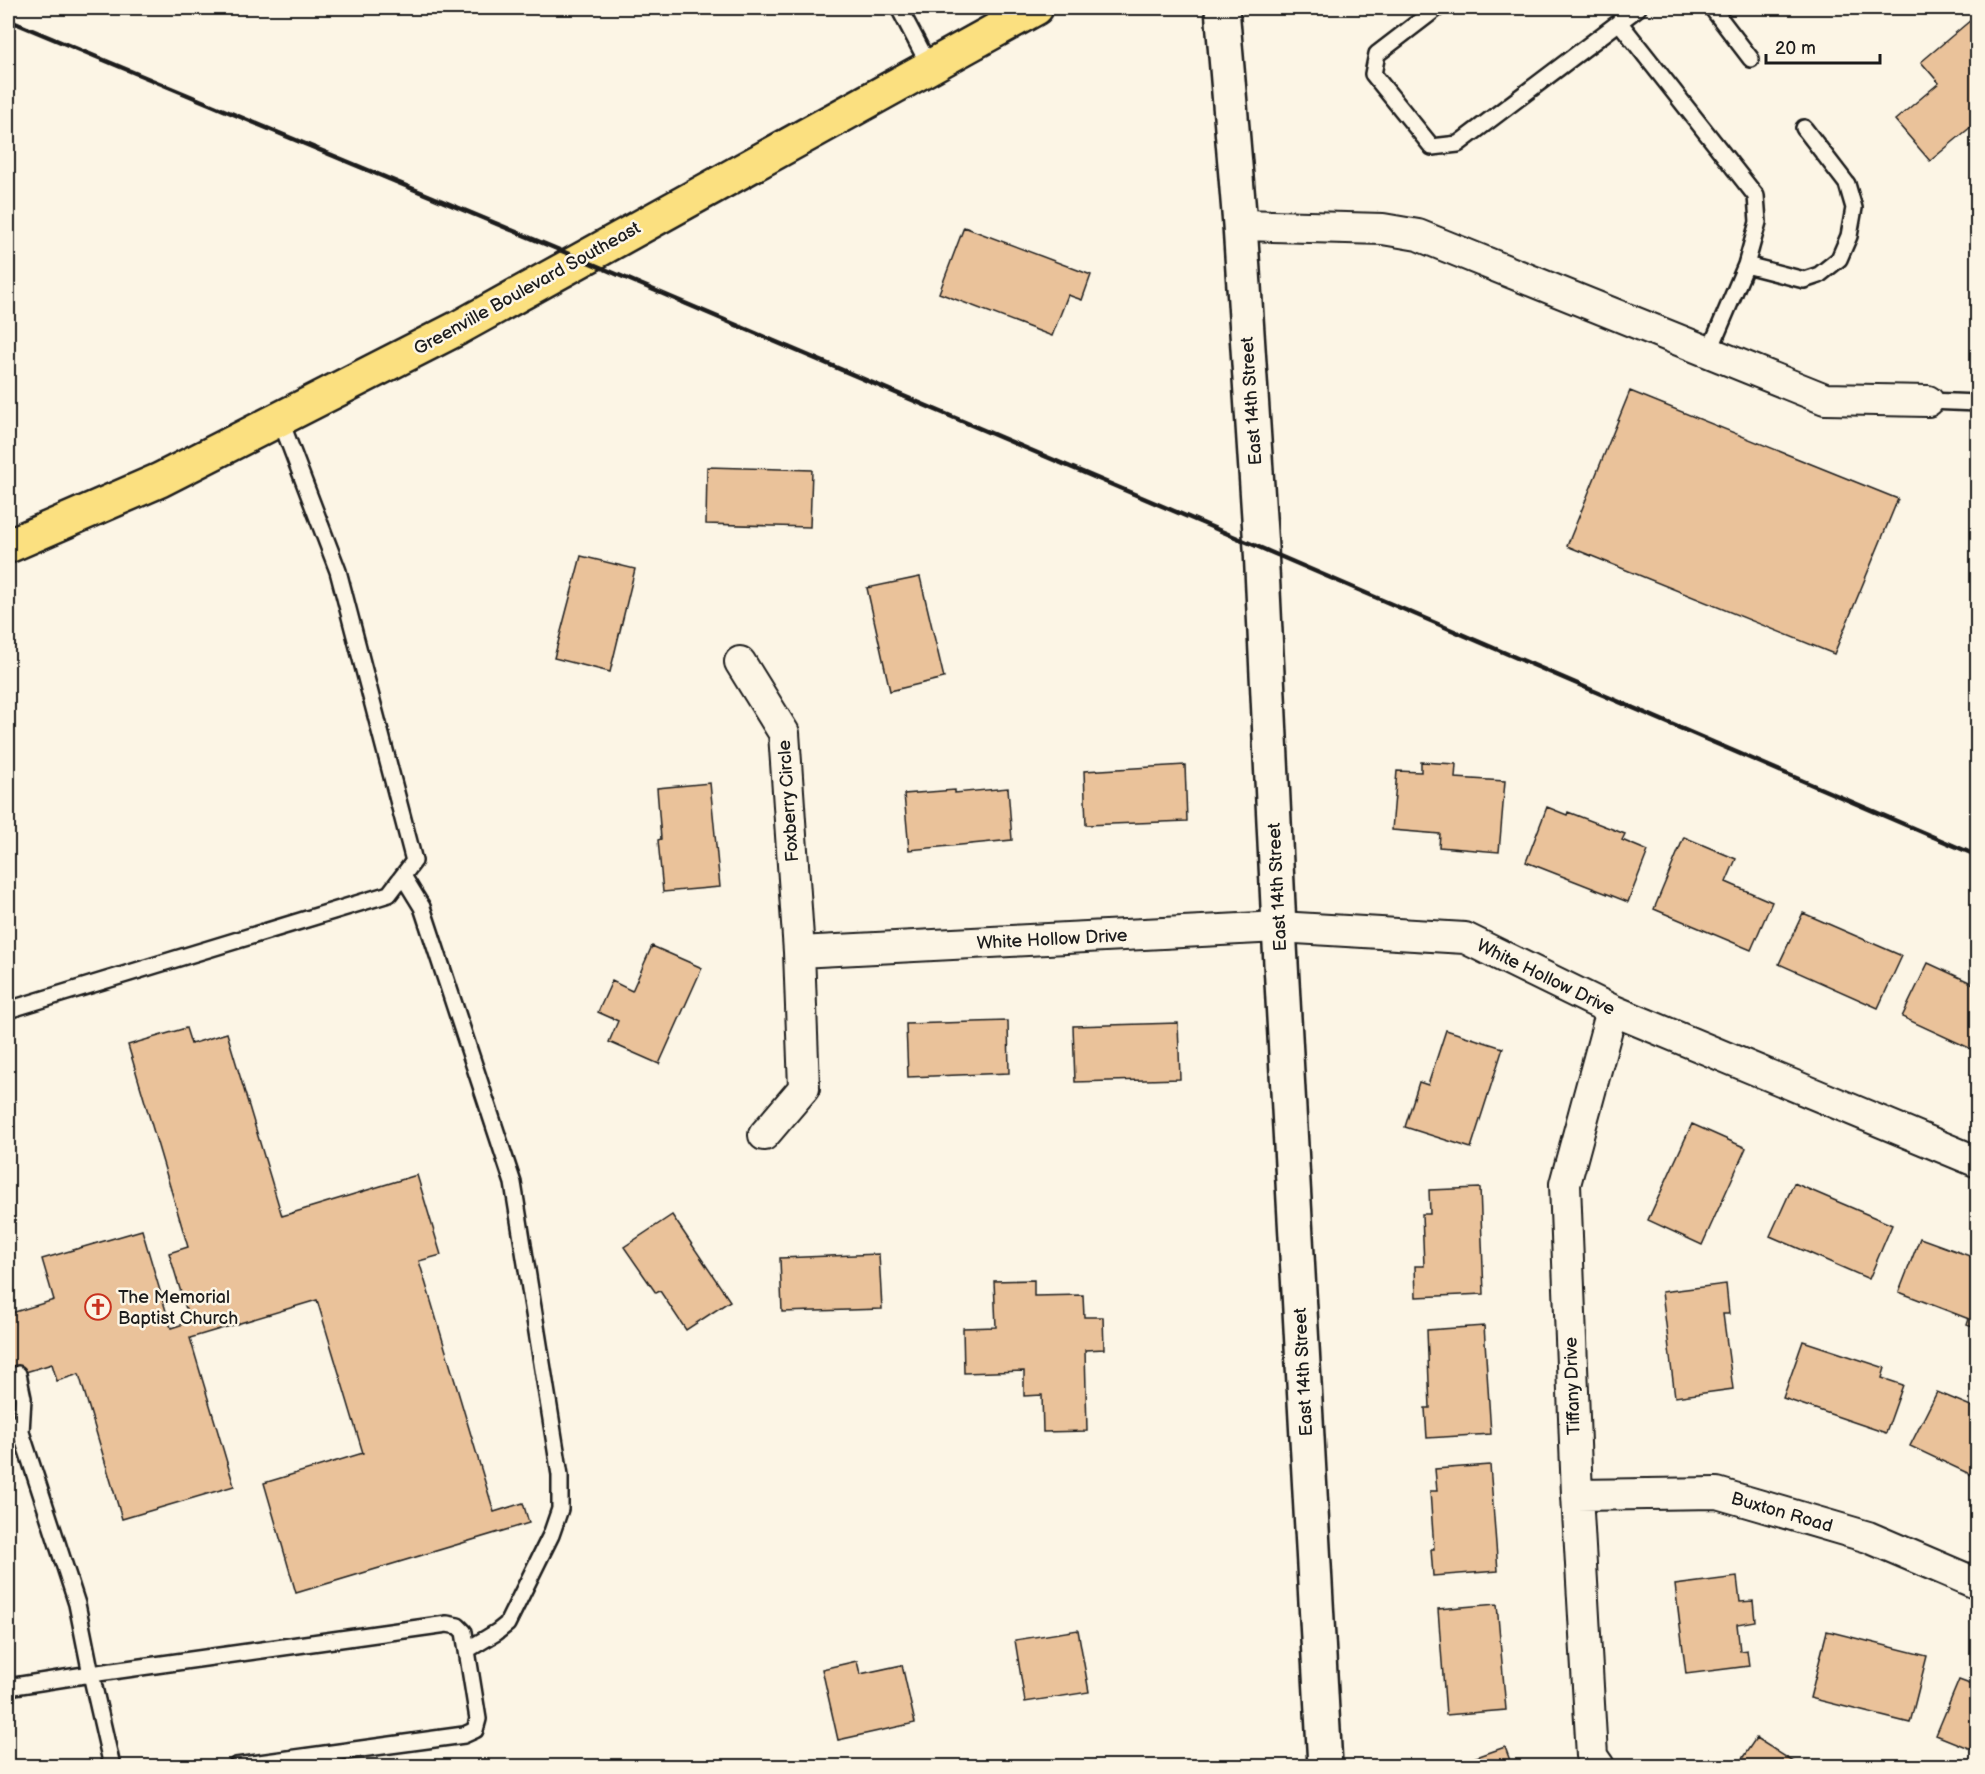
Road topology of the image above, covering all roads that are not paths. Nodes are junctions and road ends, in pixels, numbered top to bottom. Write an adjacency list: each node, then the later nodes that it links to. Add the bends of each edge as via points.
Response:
1 (898, 8): 9 (lane)
2 (1036, 8): 9 (highway, Greenville Boulevard Southeast)
3 (1222, 8): 11 (street, East 14th Street)
4 (1437, 8): 7 (lane, via 1377,54 1373,74 1432,147 1458,144)
5 (1638, 8): 7 (lane)
6 (1712, 8): 8 (lane)
7 (1618, 22): 12 (lane, via 1756,196 1758,222)
8 (1751, 59)
9 (930, 67): 16 (highway, Greenville Boulevard Southeast, via 458,328)
10 (1804, 128): 12 (lane, via 1847,184 1854,208 1849,236 1839,259 1819,275 1804,280)
11 (1240, 225): 13 (street, via 1383,229 1418,235); 20 (street, East 14th Street, via 1261,548)
12 (1746, 265): 13 (lane)
13 (1709, 352): 14 (street, via 1825,399)
14 (1928, 401): 15 (lane)
15 (1977, 404)
16 (280, 419): 17 (highway, Greenville Boulevard Southeast, via 160,480); 19 (lane, via 338,571 414,861)
17 (8, 546)
18 (740, 662): 21 (street, Foxberry Circle, via 784,733)
19 (403, 876): 22 (lane, via 388,894); 31 (lane, via 422,907 513,1183 560,1475 560,1509 507,1624)
20 (1279, 927): 21 (street, White Hollow Drive); 23 (street, White Hollow Drive, via 1465,938); 36 (street, East 14th Street)
21 (799, 952): 24 (street, Foxberry Circle, via 804,1088)
22 (8, 1010)
23 (1612, 1010): 25 (street, White Hollow Drive); 29 (street, Tiffany Drive, via 1564,1184)
24 (764, 1135)
25 (1977, 1162)
26 (18, 1374): 28 (lane, via 23,1398)
27 (8, 1422): 28 (lane)
28 (21, 1431): 32 (lane, via 77,1604)
29 (1576, 1495): 30 (street, Buxton Road, via 1717,1493 1868,1538); 37 (street, Tiffany Drive, via 1592,1756)
30 (1977, 1584)
31 (467, 1650): 32 (lane, via 464,1632 447,1624); 35 (lane, via 478,1719 475,1730 464,1735)
32 (91, 1674): 33 (lane); 34 (lane)
33 (8, 1687)
34 (112, 1767)
35 (236, 1767)
36 (1325, 1767)
37 (1599, 1767)

